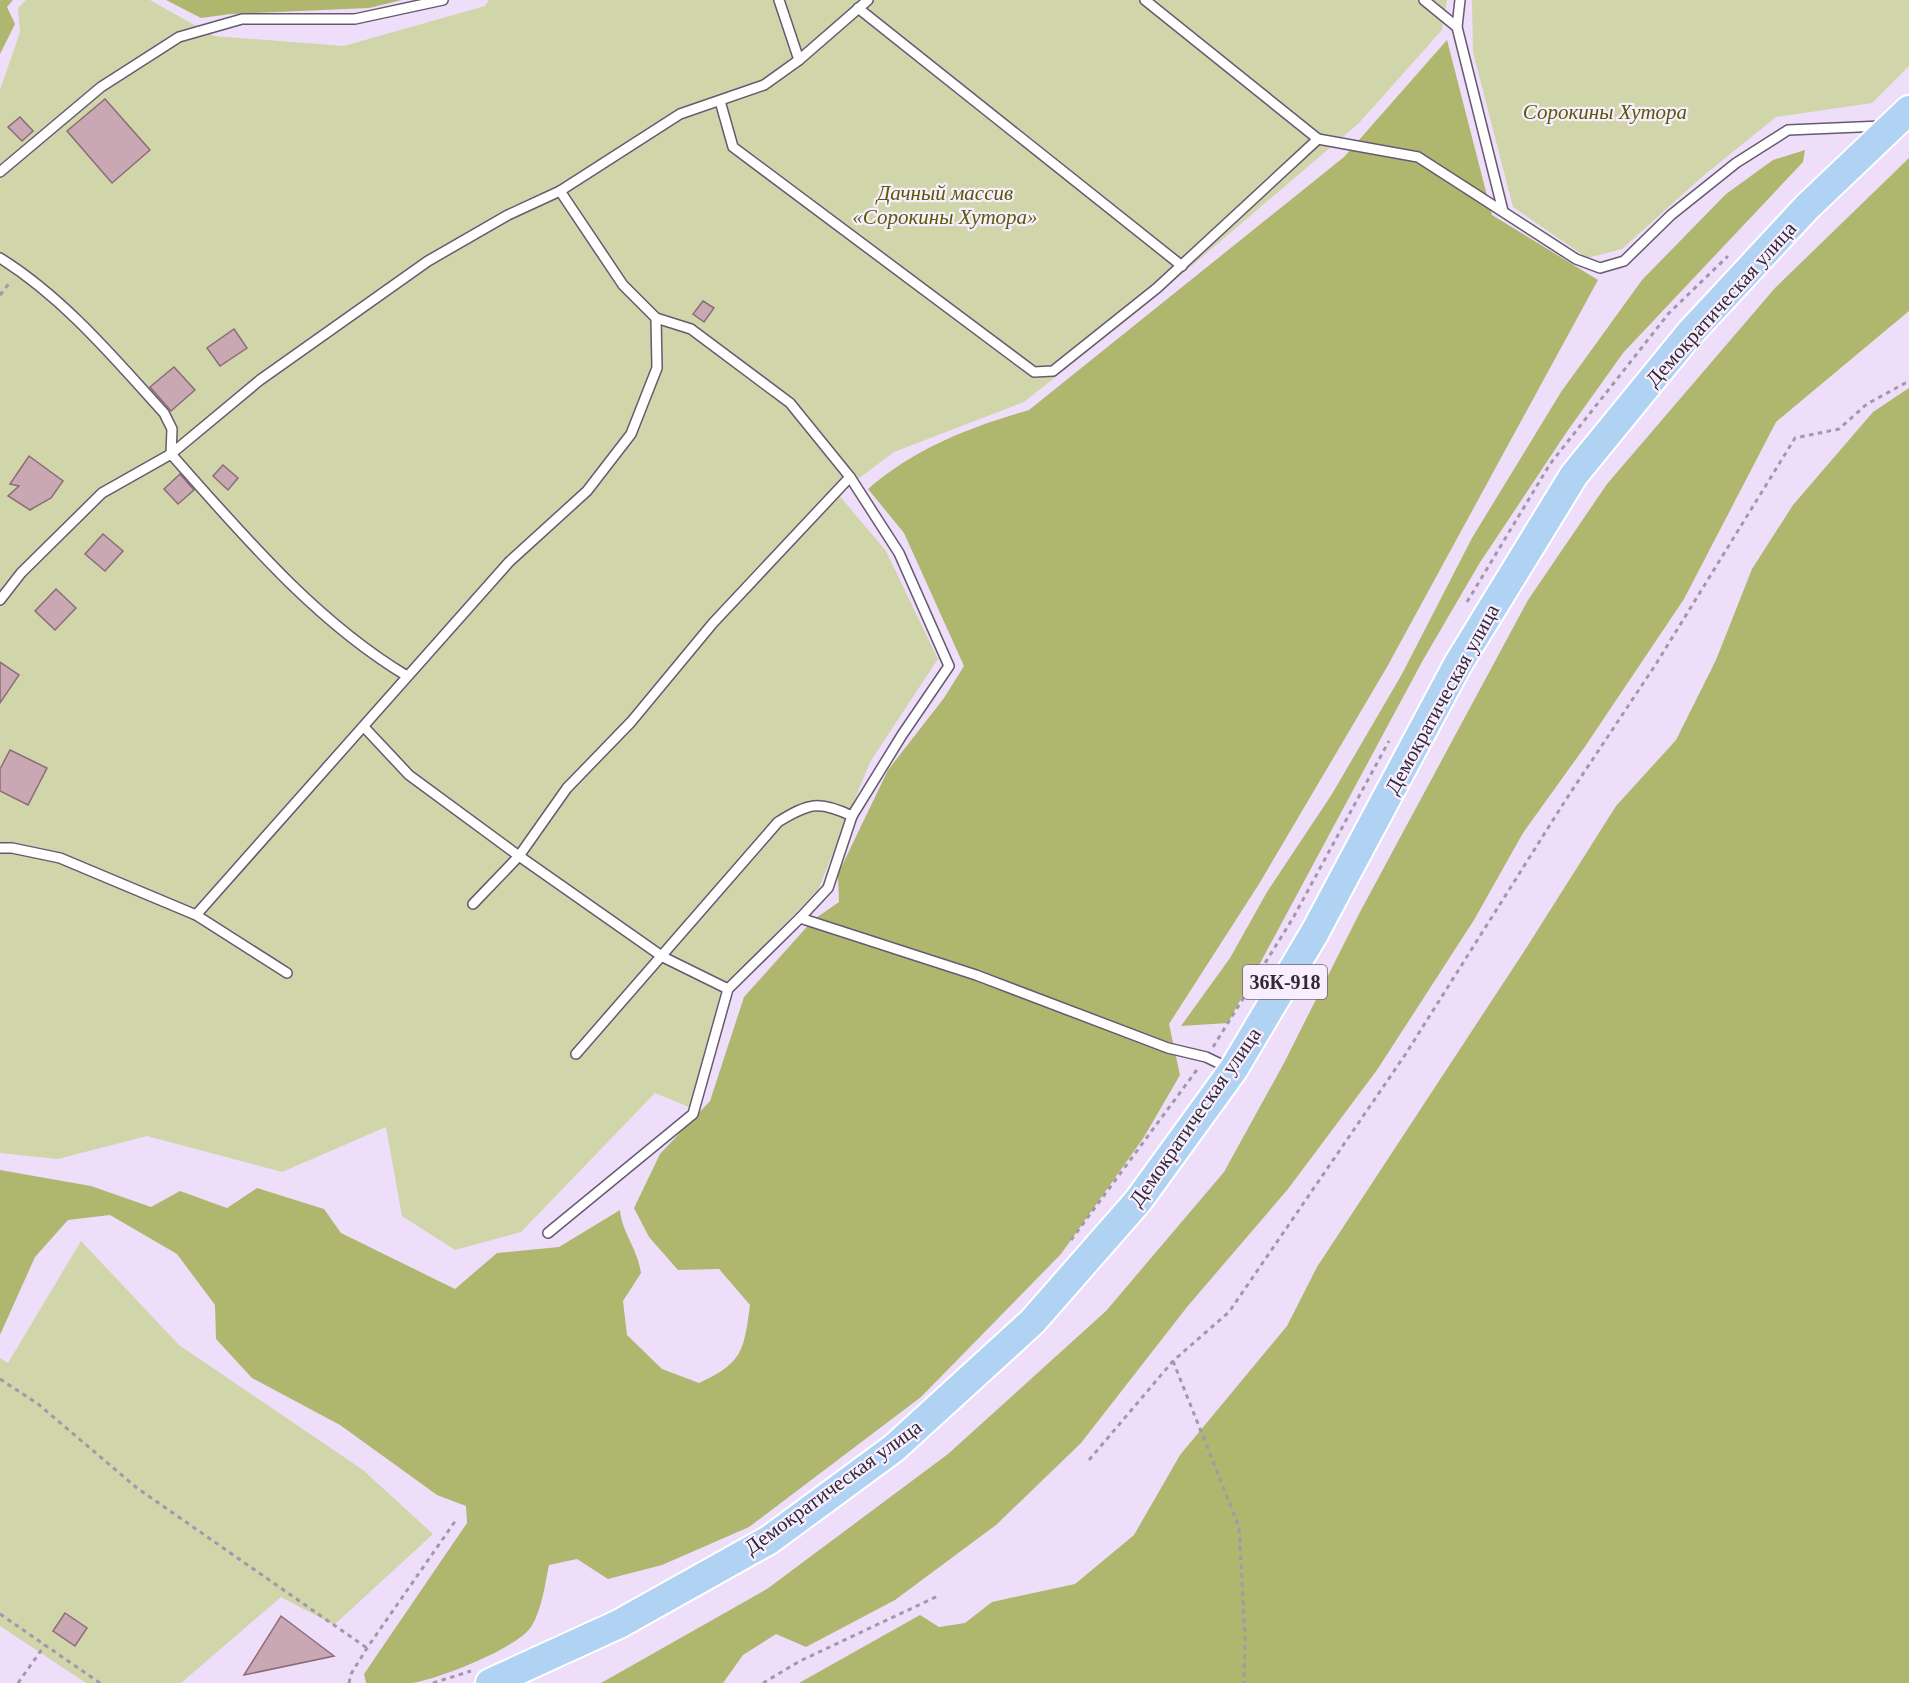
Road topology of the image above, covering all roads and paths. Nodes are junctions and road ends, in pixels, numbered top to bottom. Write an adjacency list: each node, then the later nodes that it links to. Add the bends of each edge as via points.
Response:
1 (443, 0): 13 (lane, via 355,19 242,19 179,37 102,87)
2 (779, 0): 9 (lane)
3 (868, 0): 7 (lane)
4 (1145, 0): 12 (lane)
5 (1424, 0): 8 (lane)
6 (1460, 0): 8 (lane)
7 (858, 8): 9 (lane); 18 (lane)
8 (1457, 27): 15 (lane)
9 (799, 60): 10 (lane, via 764,85)
10 (720, 101): 14 (lane, via 680,114); 18 (lane, via 734,147 1034,372 1053,371)
11 (1901, 118): 15 (lane, via 1788,130 1736,163 1671,215 1624,261 1599,268 1576,259); 39 (main road, Демократическая улица / 36К-918, via 1807,207 1690,333 1574,476 1458,664 1315,932)
12 (1318, 139): 15 (lane, via 1418,157); 18 (lane)
13 (0, 172)
14 (560, 191): 19 (lane, via 623,285); 21 (lane, via 508,215 428,261 260,380)
15 (1503, 211)
16 (1729, 255): 24 (path, via 1669,313 1550,464)
17 (0, 258): 21 (lane, via 89,331 164,413 172,429)
18 (1182, 266)
19 (656, 318): 22 (lane, via 691,329 790,403); 25 (lane, via 657,368 631,434 587,491 509,562)
20 (1909, 381): 42 (path, via 1867,404 1839,429 1795,438 1656,664 1405,1055 1229,1312)
21 (171, 454): 23 (lane, via 102,493 21,573); 25 (lane, via 299,590 372,655)
22 (850, 477): 28 (lane, via 898,553 949,666); 30 (lane, via 713,623 631,722 567,788)
23 (0, 600)
24 (1464, 608)
25 (407, 676): 26 (lane)
26 (364, 727): 30 (lane, via 409,775); 32 (lane)
27 (1394, 732): 38 (path, via 1293,918)
28 (852, 816): 33 (lane, via 828,888); 34 (lane, via 828,804 802,807 778,822)
29 (0, 848): 32 (lane, via 60,858)
30 (519, 856): 31 (lane); 34 (lane)
31 (473, 904)
32 (196, 915): 35 (lane)
33 (800, 918): 36 (lane); 38 (lane, via 976,975 1168,1048)
34 (663, 957): 36 (lane); 37 (lane)
35 (287, 973)
36 (728, 989): 40 (lane, via 693,1114)
37 (576, 1054)
38 (1206, 1057): 39 (lane); 41 (path)
39 (1233, 1070): 50 (main road, Демократическая улица / 36К-918, via 1138,1201 1032,1322 894,1448 769,1540 619,1624)
40 (548, 1233)
41 (1067, 1246)
42 (1173, 1361): 44 (path); 56 (path, via 1239,1527)
43 (0, 1379): 49 (path, via 38,1404 137,1488)
44 (1089, 1460)
45 (456, 1520): 49 (path)
46 (940, 1595): 55 (path, via 800,1661)
47 (0, 1614): 48 (path)
48 (45, 1645): 51 (path); 52 (path)
49 (367, 1648): 53 (path)
50 (485, 1675): 54 (path)
51 (18, 1683)
52 (100, 1683)
53 (349, 1683)
54 (433, 1683)
55 (763, 1683)
56 (1244, 1683)

